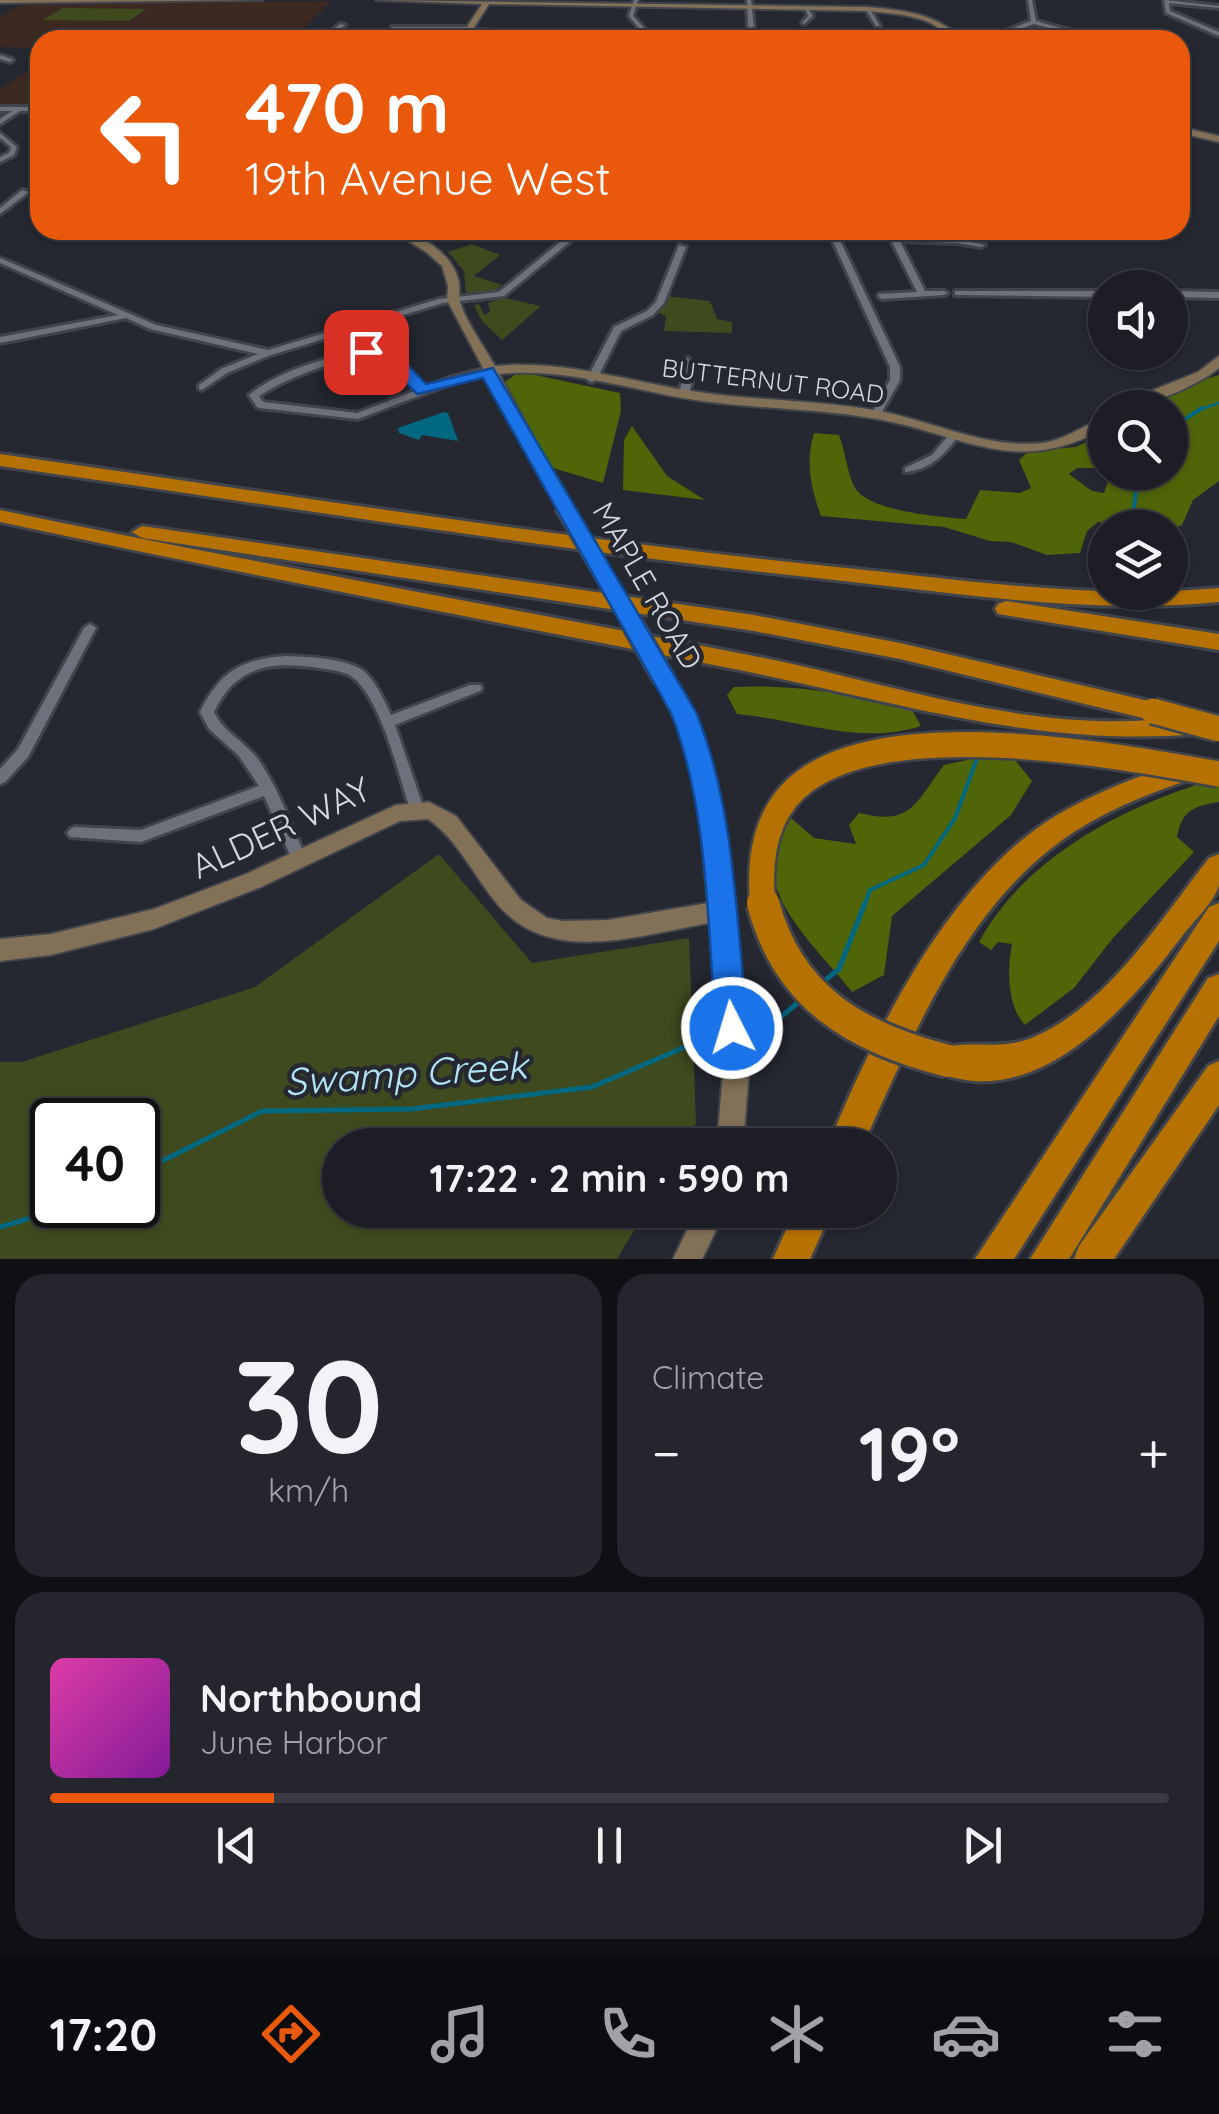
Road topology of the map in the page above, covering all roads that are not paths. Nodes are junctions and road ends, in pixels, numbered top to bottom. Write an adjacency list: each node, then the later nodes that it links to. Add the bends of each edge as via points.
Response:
1 (259, 0): 5 (street)
2 (379, 0): 3 (street)
3 (418, 0): 8 (street)
4 (1030, 0): 15 (street)
5 (23, 1): 7 (street); 14 (street)
6 (1166, 1): 11 (street); 29 (street, via 1175,17)
7 (0, 2)
8 (486, 2): 9 (street); 24 (street)
9 (634, 2): 10 (street); 18 (street)
10 (749, 3): 12 (street); 20 (street)
11 (1219, 7)
12 (808, 8): 13 (street); 16 (street)
13 (867, 10): 19 (street); 26 (street, via 926,19)
14 (1, 12)
15 (1034, 22): 27 (street); 28 (street)
16 (804, 23)
17 (342, 25): 22 (street)
18 (637, 25): 21 (street); 25 (street)
19 (878, 25)
20 (750, 26)
21 (618, 27)
22 (336, 30)
23 (395, 30): 24 (street)
24 (469, 30)
25 (643, 30)
26 (949, 30)
27 (1012, 30)
28 (1064, 30)
29 (1219, 34)
30 (0, 57): 31 (street)
31 (10, 60)
32 (0, 108): 33 (street)
33 (19, 109): 34 (street); 35 (street)
34 (30, 110)
35 (0, 122)
36 (1190, 132): 38 (street)
37 (0, 135): 39 (street, via 14,147)
38 (1219, 139)
39 (0, 160)
40 (24, 192): 41 (street)
41 (0, 212)
42 (410, 240): 57 (street, MAPLE ROAD, via 451,268)
43 (568, 240): 57 (street, via 501,294)
44 (836, 240): 69 (street, via 895,367)
45 (895, 240): 51 (street)
46 (957, 240): 47 (street)
47 (981, 245)
48 (682, 246): 64 (street, via 660,303 617,329)
49 (0, 260): 58 (street)
50 (958, 293): 53 (street)
51 (922, 294): 52 (street); 56 (street)
52 (944, 294)
53 (1088, 294)
54 (1188, 294): 55 (street)
55 (1219, 295)
56 (882, 296)
57 (453, 300): 60 (street); 63 (street, MAPLE ROAD)
58 (126, 315): 59 (street); 60 (street, via 170,332)
59 (0, 340)
60 (268, 353): 65 (street)
61 (688, 360): 68 (street)
62 (1219, 360): 67 (street, via 1202,376)
63 (488, 371): 64 (street, BUTTERNUT ROAD, via 525,367); 66 (street); 90 (street, MAPLE ROAD, bridge, via 696,744)
64 (592, 379): 68 (street, BUTTERNUT ROAD)
65 (202, 387)
66 (423, 390): 66 (street, via 358,416 254,400 262,388 366,352 391,358)
67 (1158, 390)
68 (684, 394): 69 (street, BUTTERNUT ROAD)
69 (876, 415): 71 (street, BUTTERNUT ROAD)
70 (1088, 431): 71 (street, BUTTERNUT ROAD, via 1048,446)
71 (952, 438): 73 (street, via 936,458)
72 (0, 460): 75 (highway)
73 (909, 470)
74 (0, 513): 81 (highway, bridge, via 754,623); 81 (highway, via 231,566 1025,722 1136,731)
75 (796, 572): 76 (highway, via 1063,600); 78 (highway)
76 (1219, 595)
77 (90, 628): 84 (street, via 23,753)
78 (1219, 642)
79 (475, 688): 80 (street)
80 (386, 723): 85 (street, via 364,678 345,668 275,658 247,666 225,681 207,712 243,750); 86 (street)
81 (1219, 726)
82 (1219, 762): 96 (highway, via 1094,805 1032,847 988,889 952,937)
83 (1219, 774): 89 (highway, bridge, via 1079,754 940,748 857,756 791,792 770,822 760,855 760,898 775,944 810,992 853,1026 948,1061 1009,1061 1071,1036 1103,1008)
84 (0, 778)
85 (265, 790): 87 (street, via 141,836); 88 (street)
86 (418, 809): 88 (street, ALDER WAY, via 396,812); 90 (street, ALDER WAY, via 435,812 451,826 513,907 541,928 576,933)
87 (76, 833)
88 (299, 859): 92 (street, ALDER WAY, via 125,927)
89 (1219, 866)
90 (721, 911): 95 (street, MAPLE ROAD, via 736,1071)
91 (1219, 916): 101 (highway)
92 (0, 950)
93 (1219, 988): 102 (highway)
94 (1219, 1077): 103 (highway)
95 (731, 1128)
96 (854, 1128)
97 (703, 1228): 99 (street)
98 (806, 1228): 100 (highway)
99 (687, 1259)
100 (791, 1259)
101 (993, 1259)
102 (1048, 1259)
103 (1092, 1259)

